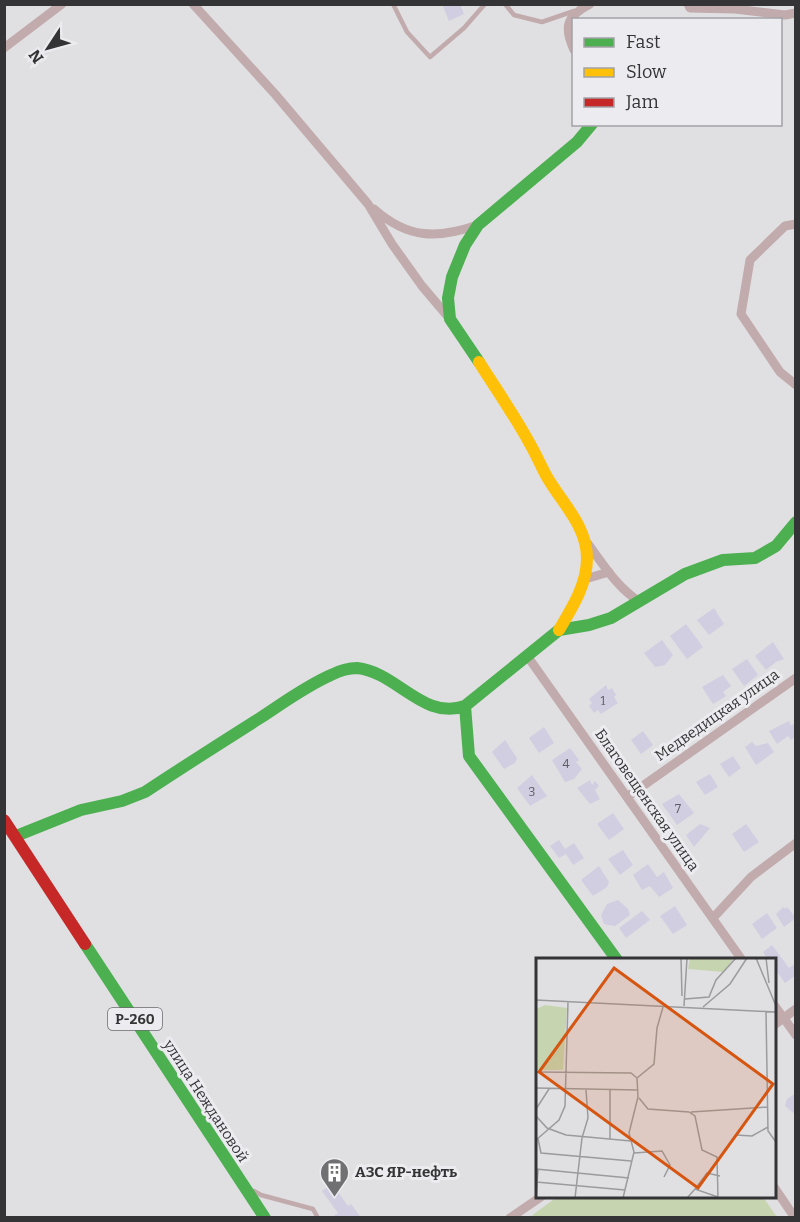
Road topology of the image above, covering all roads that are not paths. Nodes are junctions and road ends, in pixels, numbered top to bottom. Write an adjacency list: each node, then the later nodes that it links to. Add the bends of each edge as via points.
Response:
1 (62, 4): 10 (street)
2 (193, 4): 13 (street)
3 (393, 4): 4 (lane, via 407,32 430,57)
4 (485, 4)
5 (505, 4): 8 (lane, via 514,15 542,22)
6 (590, 4): 8 (street)
7 (688, 4): 9 (street, via 690,8)
8 (580, 10): 11 (street, via 567,27)
9 (795, 13)
10 (6, 42)
11 (572, 47)
12 (590, 126): 15 (main road, via 577,142)
13 (368, 204): 15 (street, via 408,231 453,233); 16 (street, via 392,244)
14 (795, 224): 17 (street, via 785,226 750,260 741,314 780,372)
15 (478, 225): 16 (main road, via 461,252 452,277)
16 (450, 319): 19 (main road, via 528,439)
17 (795, 385)
18 (795, 522): 22 (main road, via 776,546 755,558 723,560 685,574)
19 (585, 540): 20 (street); 21 (main road)
20 (609, 572): 21 (street); 22 (street)
21 (585, 579): 23 (main road)
22 (640, 602): 23 (main road, via 611,618)
23 (559, 630): 24 (main road)
24 (528, 657): 26 (main road); 27 (street, Благовещенская улица)
25 (795, 678): 27 (street, Медведицкая улица)
26 (465, 706): 29 (main road, via 452,710 435,707 370,671 354,668 335,672 145,792 81,810); 32 (main road, via 469,756)
27 (627, 797): 31 (street, Благовещенская улица)
28 (4, 820): 29 (main road, улица Неждановой / Р-260)
29 (16, 836): 39 (main road, улица Неждановой / Р-260)
30 (795, 843): 31 (street, via 751,877)
31 (713, 918): 33 (street, Благовещенская улица)
32 (615, 958)
33 (741, 958)
34 (776, 1008): 36 (street)
35 (795, 1009): 36 (street)
36 (784, 1018): 37 (street); 38 (street)
37 (776, 1024)
38 (795, 1035)
39 (244, 1186): 42 (main road, улица Неждановой / Р-260); 43 (lane, via 261,1195 313,1209)
40 (776, 1189): 45 (street)
41 (540, 1198): 44 (street)
42 (265, 1218)
43 (318, 1218)
44 (510, 1218)
45 (795, 1218)

